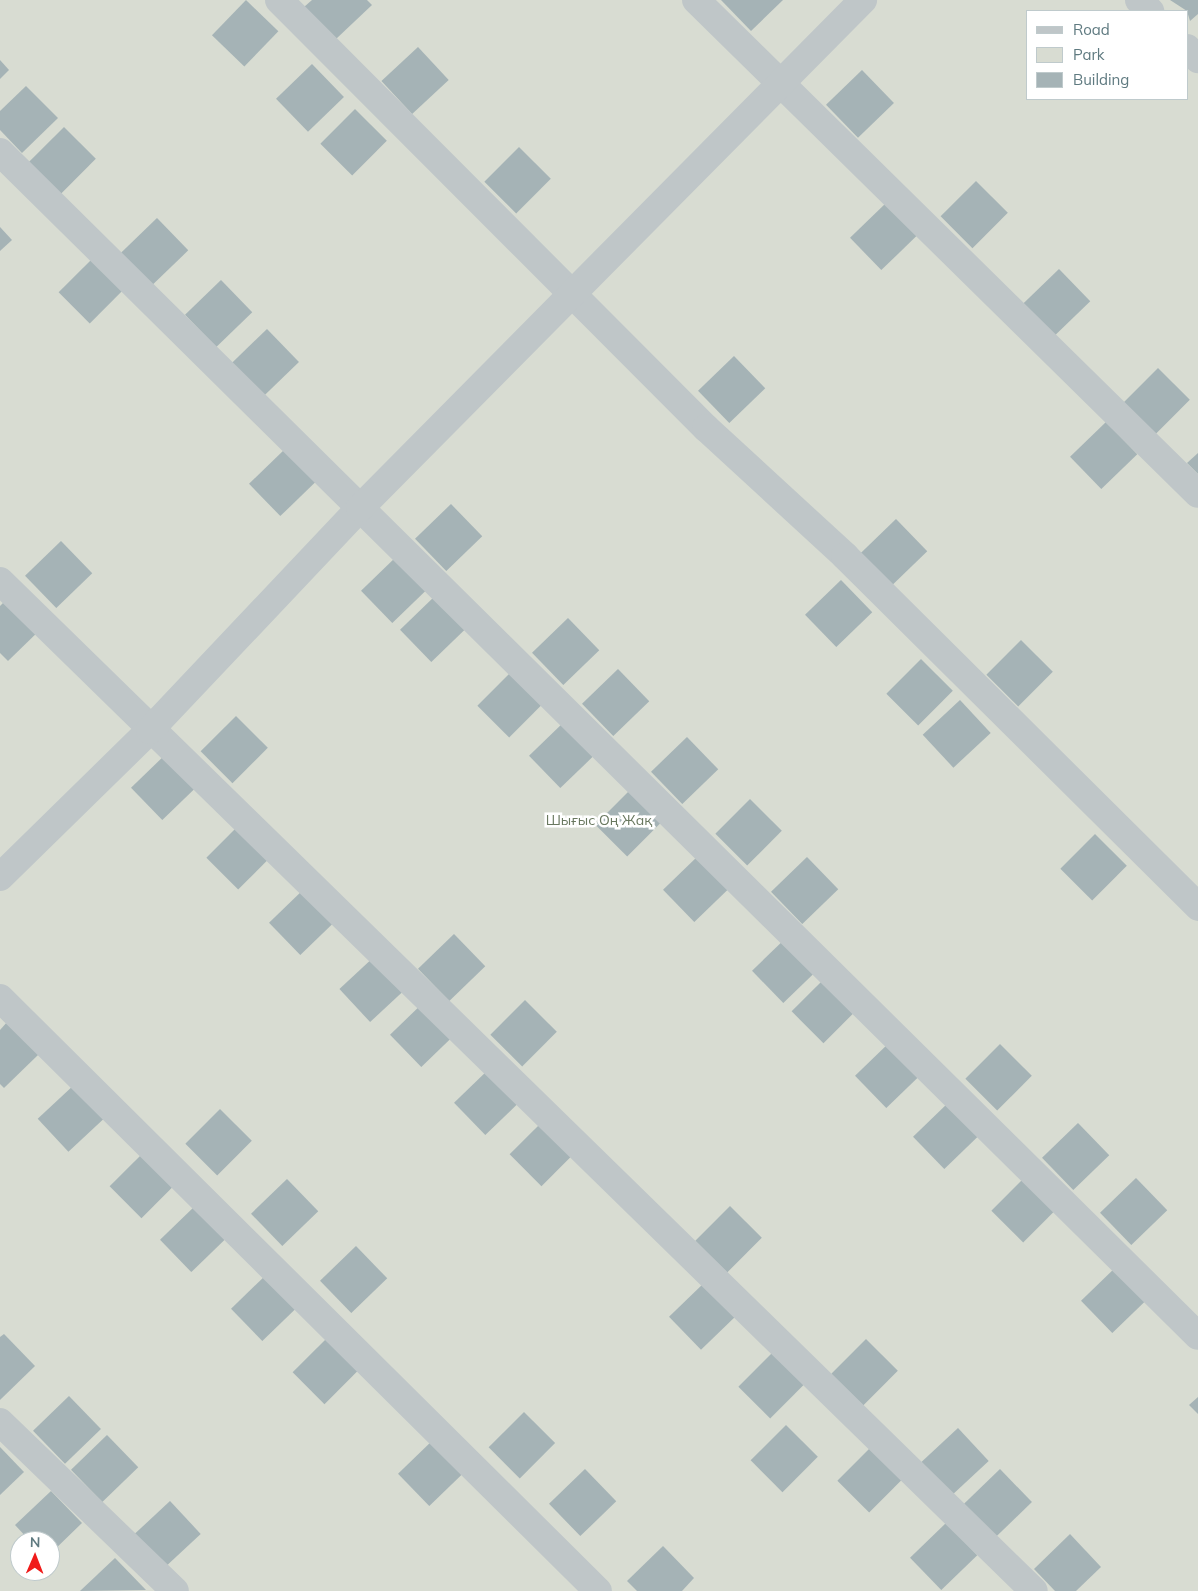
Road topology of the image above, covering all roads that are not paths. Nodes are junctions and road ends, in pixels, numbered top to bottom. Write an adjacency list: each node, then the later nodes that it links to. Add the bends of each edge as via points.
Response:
1 (279, 0): 10 (lane)
2 (696, 0): 8 (lane)
3 (863, 0): 8 (lane)
4 (1139, 0): 5 (lane)
5 (1149, 10)
6 (1188, 49): 7 (lane)
7 (1198, 59)
8 (784, 82): 10 (lane); 11 (lane)
9 (0, 152): 12 (lane)
10 (573, 292): 12 (lane); 16 (lane, via 706,428 845,556)
11 (1198, 494)
12 (360, 508): 14 (lane); 18 (lane)
13 (0, 581): 14 (lane)
14 (150, 730): 15 (lane); 22 (lane)
15 (0, 877)
16 (1198, 907)
17 (0, 998): 21 (lane)
18 (1198, 1336)
19 (0, 1422): 20 (lane)
20 (175, 1591)
21 (598, 1591)
22 (1034, 1591)

